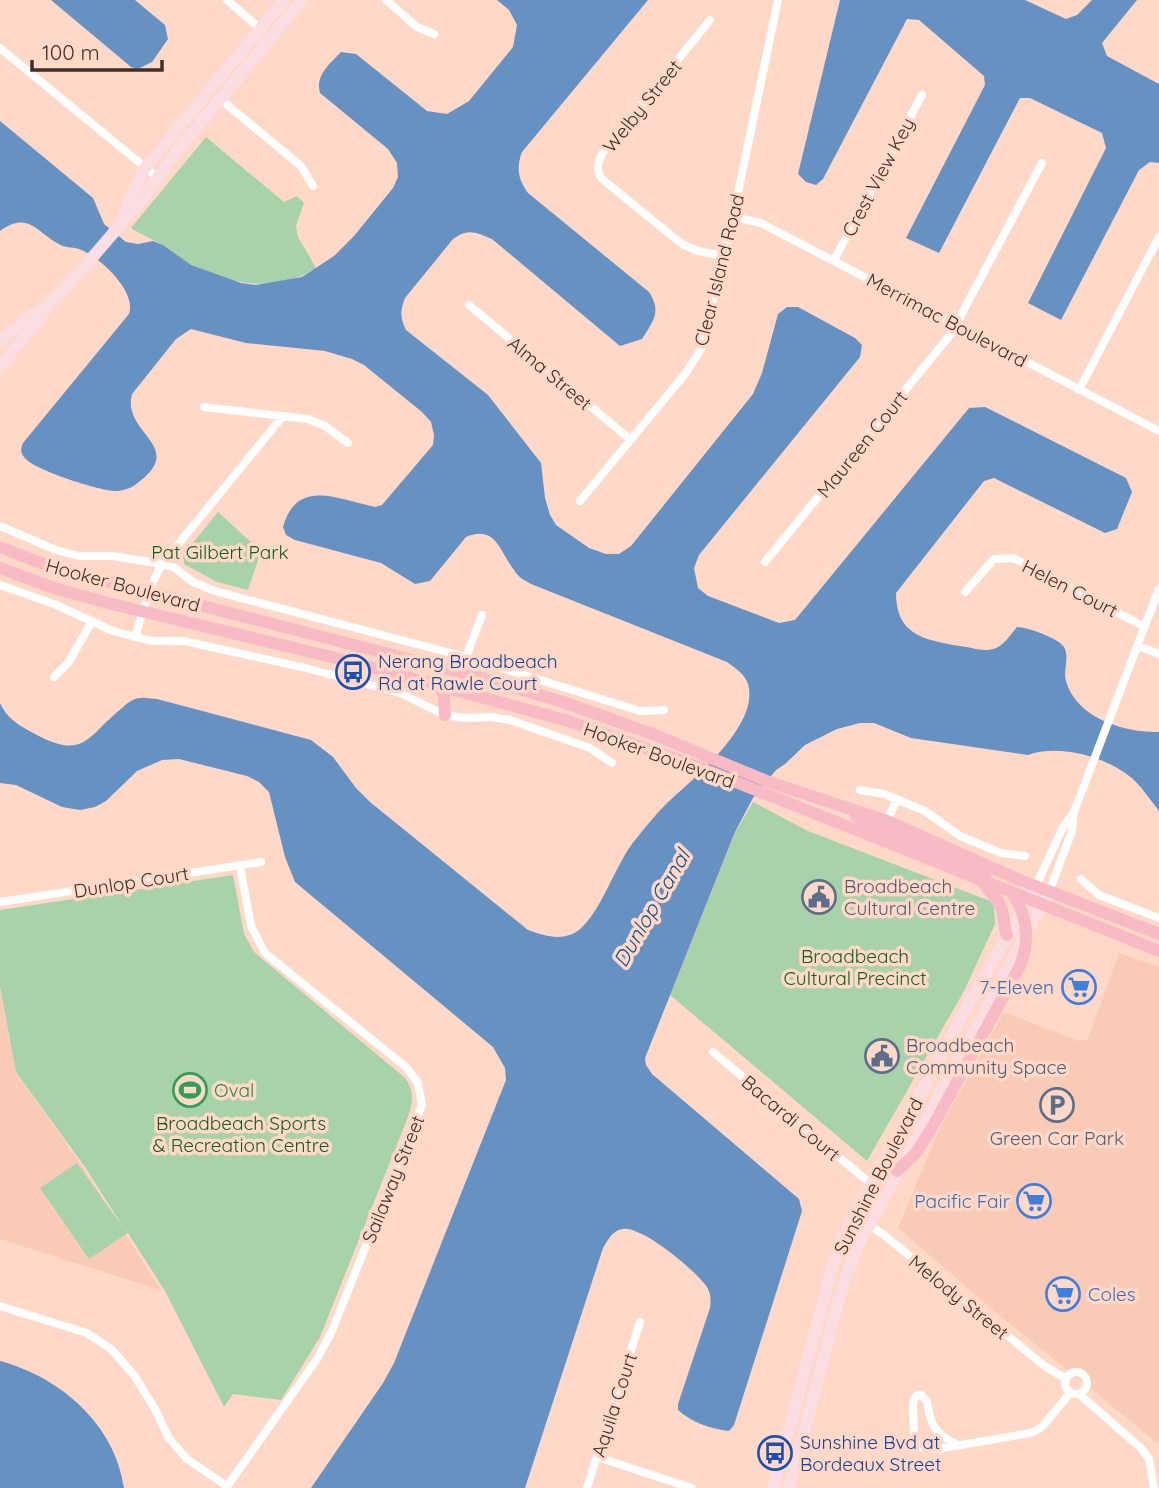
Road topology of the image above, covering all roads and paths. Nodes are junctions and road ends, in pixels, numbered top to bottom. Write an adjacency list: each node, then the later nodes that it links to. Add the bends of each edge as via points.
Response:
1 (227, 0): 7 (street)
2 (284, 0): 7 (main road)
3 (302, 0): 9 (main road)
4 (386, 0): 8 (street, via 416,27)
5 (778, 0): 18 (street, Clear Island Road)
6 (710, 20): 21 (street, Welby Street, via 606,148 598,171 607,184 668,234 689,247)
7 (260, 28): 9 (street); 11 (main road)
8 (433, 34)
9 (271, 37): 13 (main road)
10 (0, 48): 15 (street)
11 (209, 90): 13 (street); 15 (main road)
12 (922, 95): 22 (street, Crest View Key)
13 (220, 99): 16 (main road); 17 (street, via 301,166)
14 (1042, 163): 25 (street, Maureen Court)
15 (145, 168): 16 (street); 19 (main road)
16 (156, 177): 19 (main road)
17 (313, 186)
18 (733, 217): 21 (street, Clear Island Road); 22 (street, Merrimac Boulevard, via 752,219)
19 (118, 226): 24 (main road)
20 (1159, 237): 28 (street)
21 (723, 256): 32 (street, Clear Island Road, via 697,357)
22 (834, 260): 25 (street, Merrimac Boulevard)
23 (469, 305): 32 (street, Alma Street)
24 (47, 307): 26 (main road); 27 (main road)
25 (956, 325): 28 (street, Merrimac Boulevard); 37 (street, Maureen Court)
26 (0, 342)
27 (0, 367)
28 (1079, 390): 31 (street, Merrimac Boulevard)
29 (204, 407): 30 (street)
30 (283, 416): 33 (street, via 325,426); 38 (street)
31 (1159, 431)
32 (631, 440): 34 (street, Clear Island Road)
33 (348, 443)
34 (580, 501)
35 (0, 526): 38 (street, Hooker Boulevard, via 79,556)
36 (0, 547): 42 (main road, Hooker Boulevard, via 50,566)
37 (765, 562)
38 (162, 564): 42 (street); 51 (street, Hooker Boulevard, via 215,591)
39 (0, 568): 44 (main road, Hooker Boulevard)
40 (0, 585): 46 (street, Hooker Boulevard)
41 (1159, 589): 47 (street, Sunshine Boulevard)
42 (149, 592): 44 (street); 58 (main road, Hooker Boulevard, via 540,695 627,724)
43 (965, 592): 47 (street, Helen Court, via 994,559 1013,558)
44 (143, 612): 48 (street, Hooker Boulevard); 53 (main road, Hooker Boulevard)
45 (482, 615): 51 (street)
46 (91, 623): 48 (street, Hooker Boulevard); 52 (street, via 68,663)
47 (1145, 627): 49 (street, Sunshine Boulevard)
48 (135, 637): 56 (street, Hooker Boulevard, via 184,640 306,668 400,693)
49 (1138, 646): 50 (street); 62 (street, Sunshine Boulevard)
50 (1159, 654)
51 (466, 657): 55 (street, Hooker Boulevard, via 640,711)
52 (54, 677)
53 (439, 685): 54 (main road, Hooker Boulevard); 56 (main road)
54 (463, 692): 56 (main road); 58 (main road, Hooker Boulevard, via 565,720)
55 (664, 710)
56 (445, 715): 57 (street, Hooker Boulevard, via 510,720 590,748)
57 (612, 763)
58 (767, 788): 61 (main road, Hooker Boulevard); 68 (main road, Hooker Boulevard)
59 (860, 790): 60 (street)
60 (897, 799): 63 (street); 64 (street, via 925,811 965,839 1001,853)
61 (844, 807): 63 (main road, Hooker Boulevard); 79 (main road, via 864,822 992,876 1020,905 1027,931 1020,966 959,1079 923,1142)
62 (1074, 812): 69 (street, Sunshine Boulevard); 70 (street, Sunshine Boulevard, via 1072,831)
63 (887, 821): 69 (main road, Hooker Boulevard)
64 (1025, 856)
65 (261, 862): 66 (street, Dunlop Court)
66 (240, 866): 72 (street, Dunlop Court); 89 (street, Sailaway Street, via 251,926 265,953 406,1067 418,1083 422,1105 332,1331)
67 (1081, 879): 74 (street, via 1099,895)
68 (984, 882): 71 (main road, Hooker Boulevard); 76 (main road, via 1001,906)
69 (1036, 886): 70 (main road, Hooker Boulevard); 71 (main road, Sunshine Boulevard)
70 (1049, 892): 73 (main road, Sunshine Boulevard); 75 (main road, Hooker Boulevard)
71 (1028, 900): 73 (main road, Hooker Boulevard); 76 (main road, Sunshine Boulevard)
72 (0, 902)
73 (1043, 905): 77 (main road, Hooker Boulevard); 79 (main road, Sunshine Boulevard)
74 (1159, 918)
75 (1159, 934)
76 (1007, 935): 80 (main road, Sunshine Boulevard)
77 (1159, 951)
78 (713, 1052): 80 (street, Bacardi Court)
79 (897, 1171): 82 (main road, Sunshine Boulevard)
80 (870, 1183): 81 (main road, Sunshine Boulevard)
81 (854, 1215): 82 (street, Melody Street); 92 (main road, Sunshine Boulevard, via 833,1265)
82 (869, 1225): 85 (street, Melody Street); 93 (main road, Sunshine Boulevard, via 843,1285)
83 (0, 1306): 89 (street, via 87,1333 111,1349 134,1375 168,1437 187,1459)
84 (640, 1322): 88 (street, Aquila Court)
85 (1065, 1378): 86 (street, via 1064,1385); 86 (street, via 1076,1372 1085,1377 1086,1386)
86 (1075, 1393): 87 (street, via 1031,1433); 94 (street, via 1141,1448 1149,1459)
87 (956, 1444): 87 (street, via 937,1449 921,1447 914,1440 916,1396 927,1401 936,1430)
88 (597, 1457): 90 (street, Aquila Court); 91 (street)
89 (227, 1487)
90 (587, 1488)
91 (692, 1488)
92 (773, 1488)
93 (789, 1488)
94 (1154, 1488)

